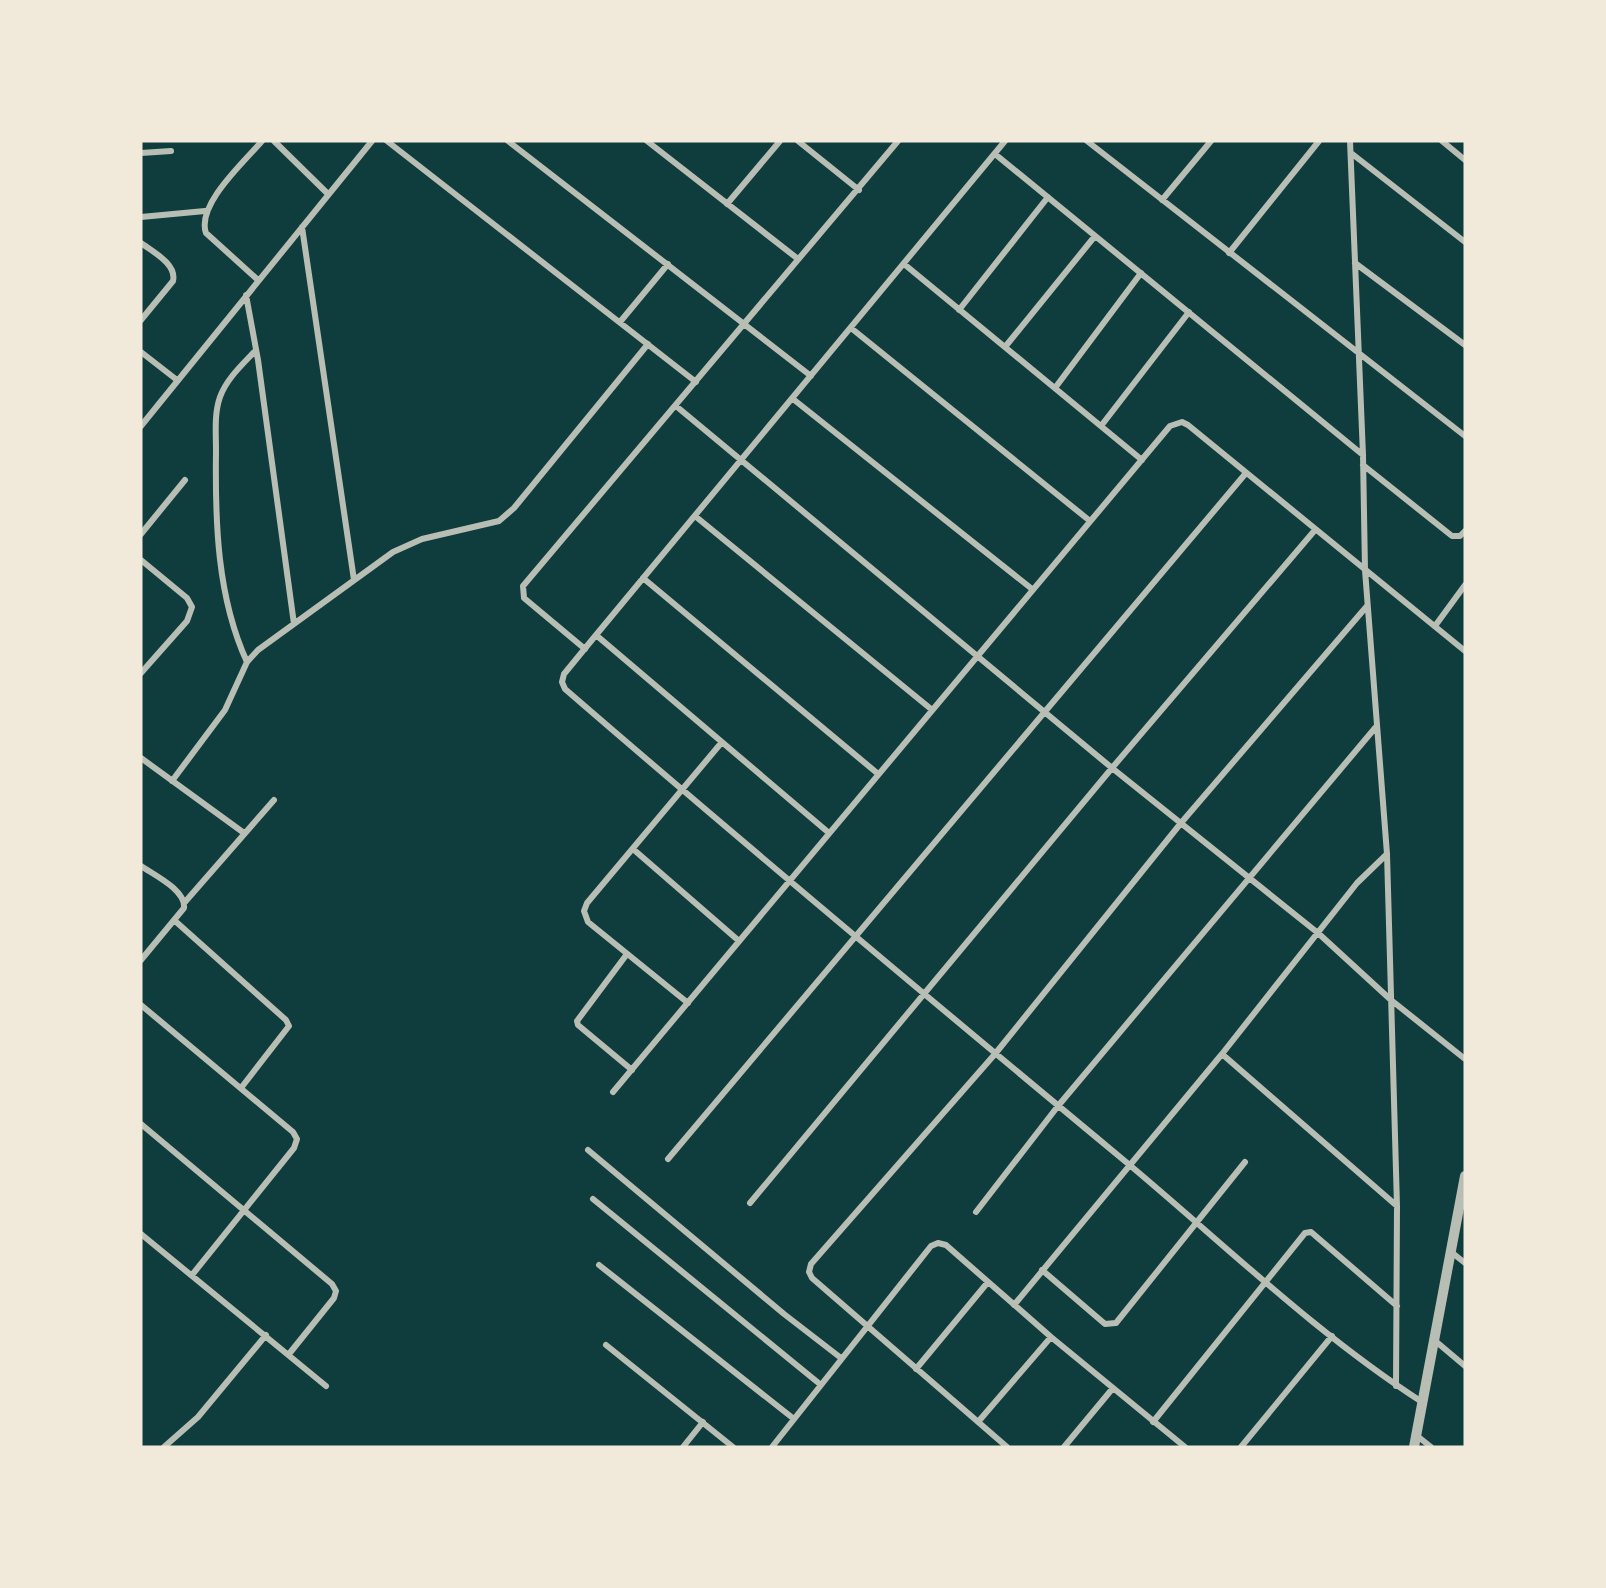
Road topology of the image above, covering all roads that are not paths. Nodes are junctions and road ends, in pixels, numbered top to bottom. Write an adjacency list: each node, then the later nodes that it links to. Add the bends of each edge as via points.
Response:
1 (262, 141): 28 (street)
2 (274, 141): 24 (street)
3 (372, 141): 24 (street)
4 (387, 141): 45 (street)
5 (508, 141): 37 (street)
6 (647, 141): 27 (street)
7 (780, 141): 27 (street)
8 (798, 141): 23 (street)
9 (898, 141): 23 (street)
10 (1005, 141): 21 (street)
11 (1087, 141): 17 (street)
12 (1101, 141): 17 (street)
13 (1211, 141): 26 (street)
14 (1319, 141): 34 (street)
15 (1350, 141): 20 (street)
16 (1442, 141): 22 (street)
17 (1095, 148): 26 (street)
18 (171, 151): 19 (street)
19 (141, 153)
20 (1351, 153): 32 (street); 36 (street)
21 (995, 154): 25 (street); 38 (street)
22 (1465, 159)
23 (859, 190): 35 (street)
24 (328, 194): 30 (street)
25 (1048, 197): 31 (street); 42 (street)
26 (1162, 200): 34 (street)
27 (727, 204): 35 (street)
28 (205, 211): 29 (street); 40 (street, via 202,224 206,233)
29 (141, 217)
30 (302, 226): 40 (street); 77 (street)
31 (1095, 236): 39 (street); 50 (street)
32 (1465, 242)
33 (141, 243): 44 (street, via 171,267 174,274 173,281)
34 (1230, 253): 53 (street)
35 (798, 259): 46 (street)
36 (1355, 262): 49 (street); 53 (street)
37 (668, 264): 45 (street); 46 (street)
38 (904, 264): 42 (street); 47 (street)
39 (1141, 273): 43 (street); 57 (street)
40 (258, 280): 41 (street)
41 (246, 295): 51 (street); 55 (street)
42 (959, 310): 50 (street)
43 (1189, 312): 61 (street); 63 (street)
44 (141, 320)
45 (620, 322): 48 (street)
46 (744, 323): 54 (street); 56 (street)
47 (851, 328): 54 (street); 70 (street)
48 (648, 344): 56 (street); 77 (street, via 514,508 499,521 422,539 393,552)
49 (1465, 345)
50 (1005, 347): 57 (street)
51 (256, 350): 81 (street); 87 (street, via 226,383 217,410 215,492 221,573 231,621)
52 (141, 352): 55 (street)
53 (1359, 355): 62 (street); 63 (street)
54 (811, 376): 58 (street)
55 (177, 380): 60 (street)
56 (696, 382): 59 (street)
57 (1055, 388): 61 (street)
58 (793, 399): 65 (street); 79 (street)
59 (676, 406): 65 (street); 84 (street, via 523,586 524,598)
60 (141, 426)
61 (1101, 426): 64 (street)
62 (1465, 436)
63 (1363, 455): 66 (street)
64 (1142, 459): 67 (street, via 1170,426 1182,422); 70 (street)
65 (742, 460): 69 (street); 86 (street)
66 (1364, 465): 72 (street, via 1452,536); 75 (street)
67 (1246, 473): 71 (street); 90 (street)
68 (185, 480): 73 (street)
69 (695, 516): 76 (street); 89 (street)
70 (1090, 521): 79 (street)
71 (1316, 530): 75 (street); 94 (street)
72 (1465, 531)
73 (141, 534)
74 (141, 560): 88 (street, via 187,598 192,607 187,621)
75 (1365, 570): 80 (street); 82 (street)
76 (643, 578): 83 (street); 95 (street)
77 (354, 580): 81 (street)
78 (1465, 585): 82 (street)
79 (1032, 589): 86 (street)
80 (1367, 605): 91 (street); 99 (street)
81 (294, 624): 87 (street)
82 (1435, 626): 85 (street)
83 (596, 635): 84 (street); 92 (street)
84 (585, 649): 97 (street, via 564,674 565,689)
85 (1465, 651)
86 (976, 655): 89 (street); 90 (street)
87 (247, 662): 96 (street, via 225,710)
88 (141, 673)
89 (931, 709): 95 (street)
90 (1044, 711): 94 (street); 110 (street)
91 (1376, 727): 103 (street); 105 (street)
92 (722, 742): 97 (street); 100 (street)
93 (141, 758): 96 (street)
94 (1113, 768): 99 (street); 114 (street)
95 (877, 773): 100 (street)
96 (172, 781): 101 (street)
97 (682, 790): 102 (street); 106 (street)
98 (273, 800): 101 (street)
99 (1181, 823): 105 (street); 118 (street)
100 (829, 832): 106 (street)
101 (244, 834): 107 (street)
102 (633, 849): 111 (street); 112 (street, via 584,911 588,922)
103 (1387, 854): 109 (street, via 1357,883); 115 (street)
104 (141, 866): 107 (street)
105 (1250, 878): 109 (street); 124 (street)
106 (790, 881): 110 (street); 111 (street)
107 (185, 902): 108 (street)
108 (174, 920): 113 (street); 122 (street, via 289,1026)
109 (1318, 933): 115 (street); 119 (street)
110 (857, 936): 114 (street); 127 (street)
111 (739, 941): 116 (street)
112 (627, 954): 116 (street); 121 (street, via 577,1021)
113 (141, 960)
114 (924, 993): 118 (street); 132 (street)
115 (1391, 1000): 120 (street); 133 (street)
116 (688, 1003): 121 (street)
117 (141, 1005): 122 (street)
118 (994, 1054): 124 (street); 147 (street, via 811,1264 812,1278)
119 (1222, 1054): 129 (street); 133 (street)
120 (1465, 1059)
121 (632, 1070): 123 (street)
122 (241, 1088): 134 (street, via 297,1139)
123 (614, 1092)
124 (1058, 1106): 129 (street); 135 (street)
125 (141, 1124): 134 (street)
126 (588, 1150): 154 (street)
127 (668, 1159)
128 (1245, 1162): 136 (street)
129 (1129, 1164): 136 (street); 141 (street)
130 (1465, 1176): 138 (street)
131 (592, 1199): 157 (street)
132 (750, 1203)
133 (1397, 1206): 146 (street)
134 (245, 1210): 142 (street); 153 (street, via 336,1291)
135 (976, 1212)
136 (1197, 1223): 141 (street, via 1110,1326); 143 (street)
137 (141, 1234): 142 (street)
138 (1450, 1251): 139 (street); 151 (street)
139 (1465, 1263)
140 (599, 1265): 162 (street)
141 (1042, 1270): 145 (street)
142 (192, 1275): 148 (street)
143 (1265, 1280): 146 (street, via 1305,1233 1311,1232); 149 (street); 165 (street)
144 (987, 1282): 145 (street); 147 (street, via 946,1245 938,1243 931,1246); 156 (street)
145 (1014, 1305): 150 (street)
146 (1397, 1306): 159 (street)
147 (868, 1326): 154 (street); 156 (street)
148 (266, 1335): 153 (street); 167 (street, via 198,1417)
149 (1332, 1335): 159 (street); 174 (street)
150 (1052, 1337): 160 (street); 164 (street)
151 (1432, 1339): 155 (street); 161 (street)
152 (606, 1345): 163 (street)
153 (289, 1354): 158 (street)
154 (841, 1358): 157 (street)
155 (1465, 1366)
156 (916, 1369): 164 (street)
157 (820, 1385): 162 (street)
158 (326, 1386)
159 (1396, 1386): 161 (street)
160 (1113, 1388): 165 (street); 172 (street)
161 (1422, 1402): 166 (street)
162 (794, 1419): 170 (street)
163 (703, 1422): 168 (street); 169 (street)
164 (978, 1422): 171 (street)
165 (1153, 1422): 173 (street)
166 (1416, 1435): 175 (street); 176 (street)
167 (164, 1447)
168 (683, 1447)
169 (733, 1447)
170 (772, 1447)
171 (1007, 1447)
172 (1064, 1447)
173 (1185, 1447)
174 (1241, 1447)
175 (1414, 1447)
176 (1431, 1447)

